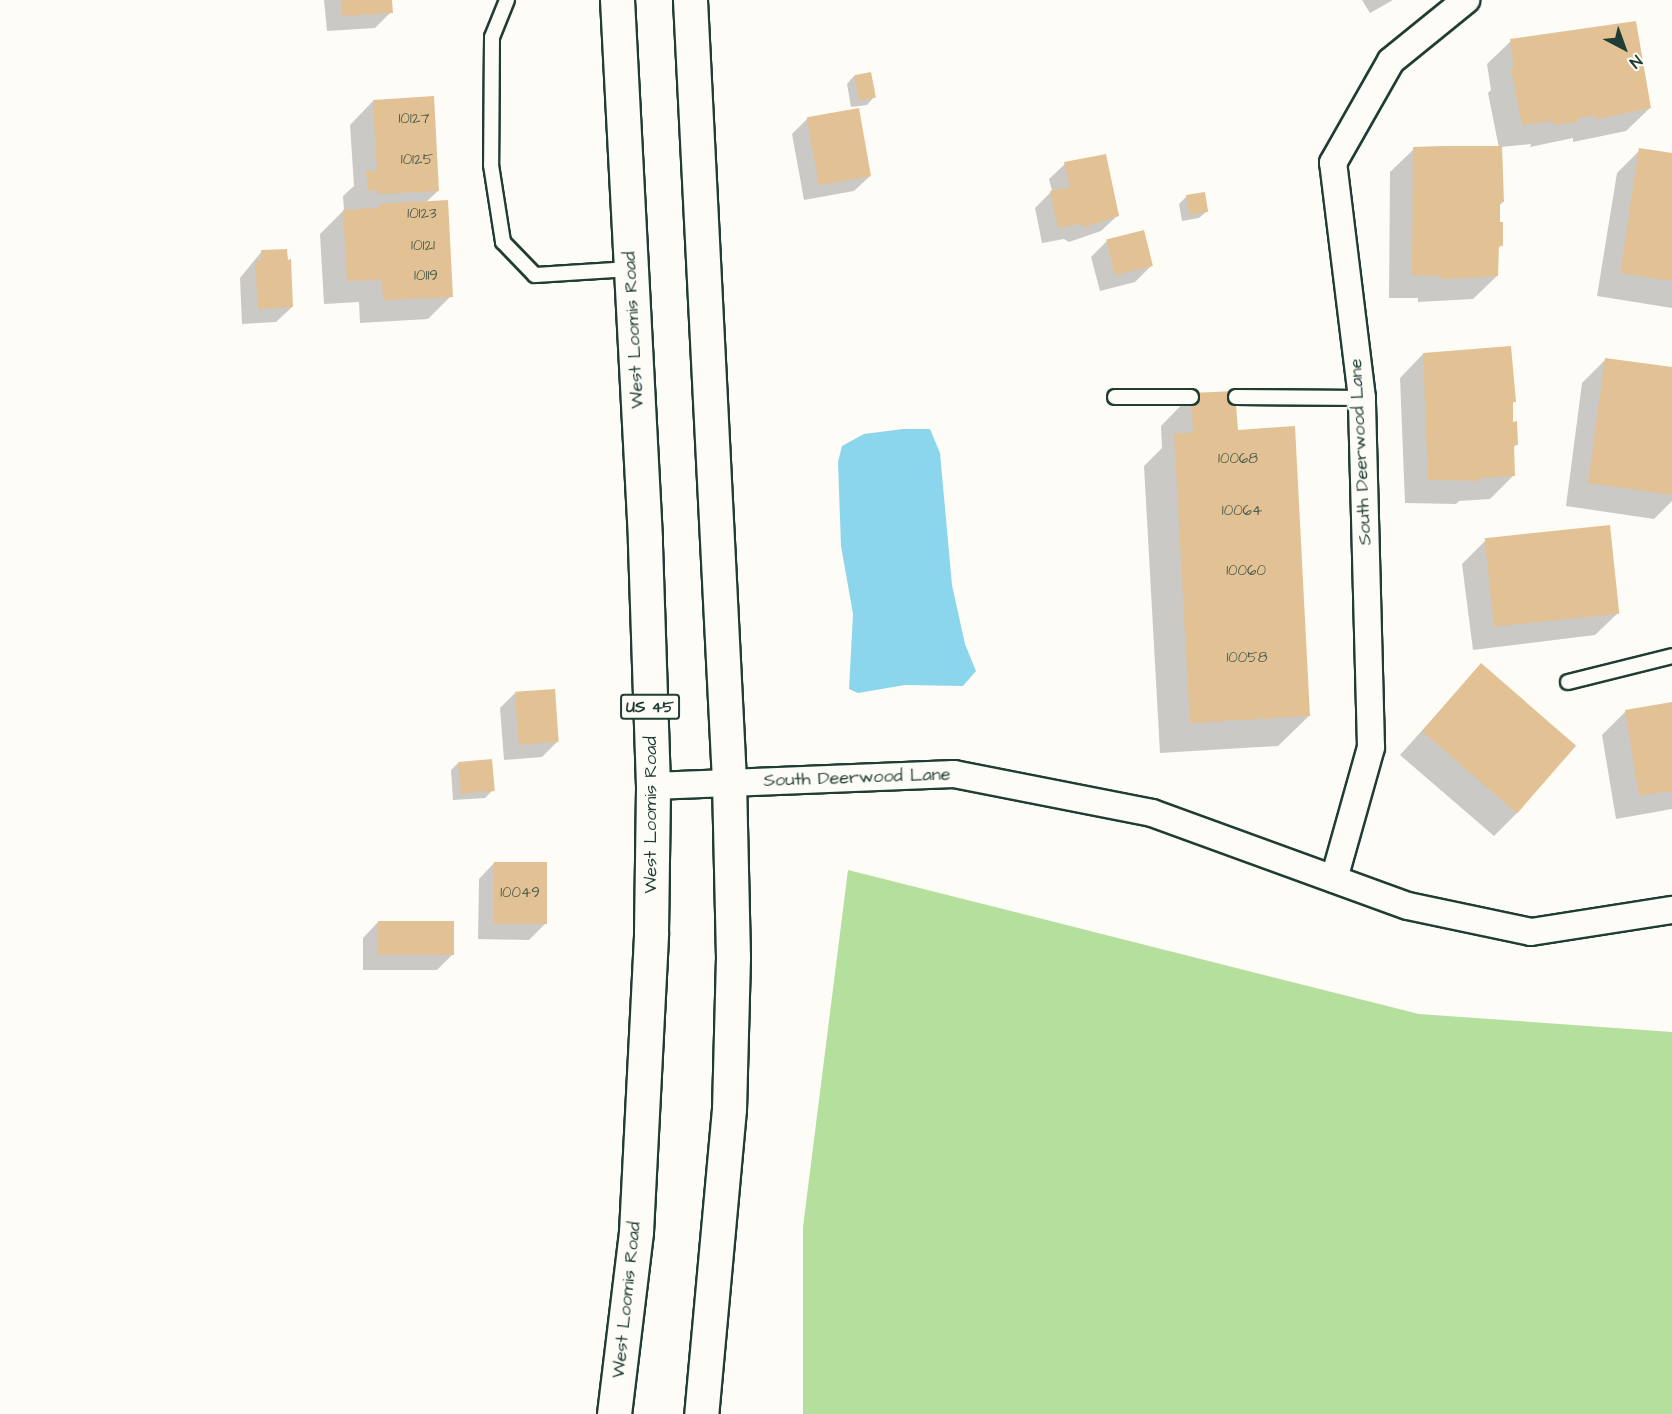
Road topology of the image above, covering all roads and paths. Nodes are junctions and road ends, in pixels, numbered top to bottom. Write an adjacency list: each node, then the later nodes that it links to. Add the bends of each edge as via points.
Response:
1 (507, 0): 5 (lane, via 492,38 490,165 503,242 535,274)
2 (616, 0): 5 (main road, West Loomis Road / US 45)
3 (690, 0): 12 (main road)
4 (1466, 0): 9 (street, South Deerwood Lane, via 1391,61 1333,162)
5 (631, 269): 13 (main road, West Loomis Road / US 45)
6 (1115, 397): 7 (lane)
7 (1191, 397)
8 (1236, 397): 9 (lane)
9 (1362, 398): 14 (street, South Deerwood Lane, via 1371,747)
10 (1672, 656): 11 (lane)
11 (1568, 682)
12 (729, 782): 13 (street, South Deerwood Lane); 14 (street, South Deerwood Lane, via 954,774 1152,813); 17 (main road, via 733,957 729,1109)
13 (653, 786): 16 (main road, West Loomis Road / US 45, via 645,1080 636,1232)
14 (1334, 879): 15 (street, South Deerwood Lane, via 1408,906 1531,932)
15 (1672, 910)
16 (614, 1414)
17 (701, 1414)

